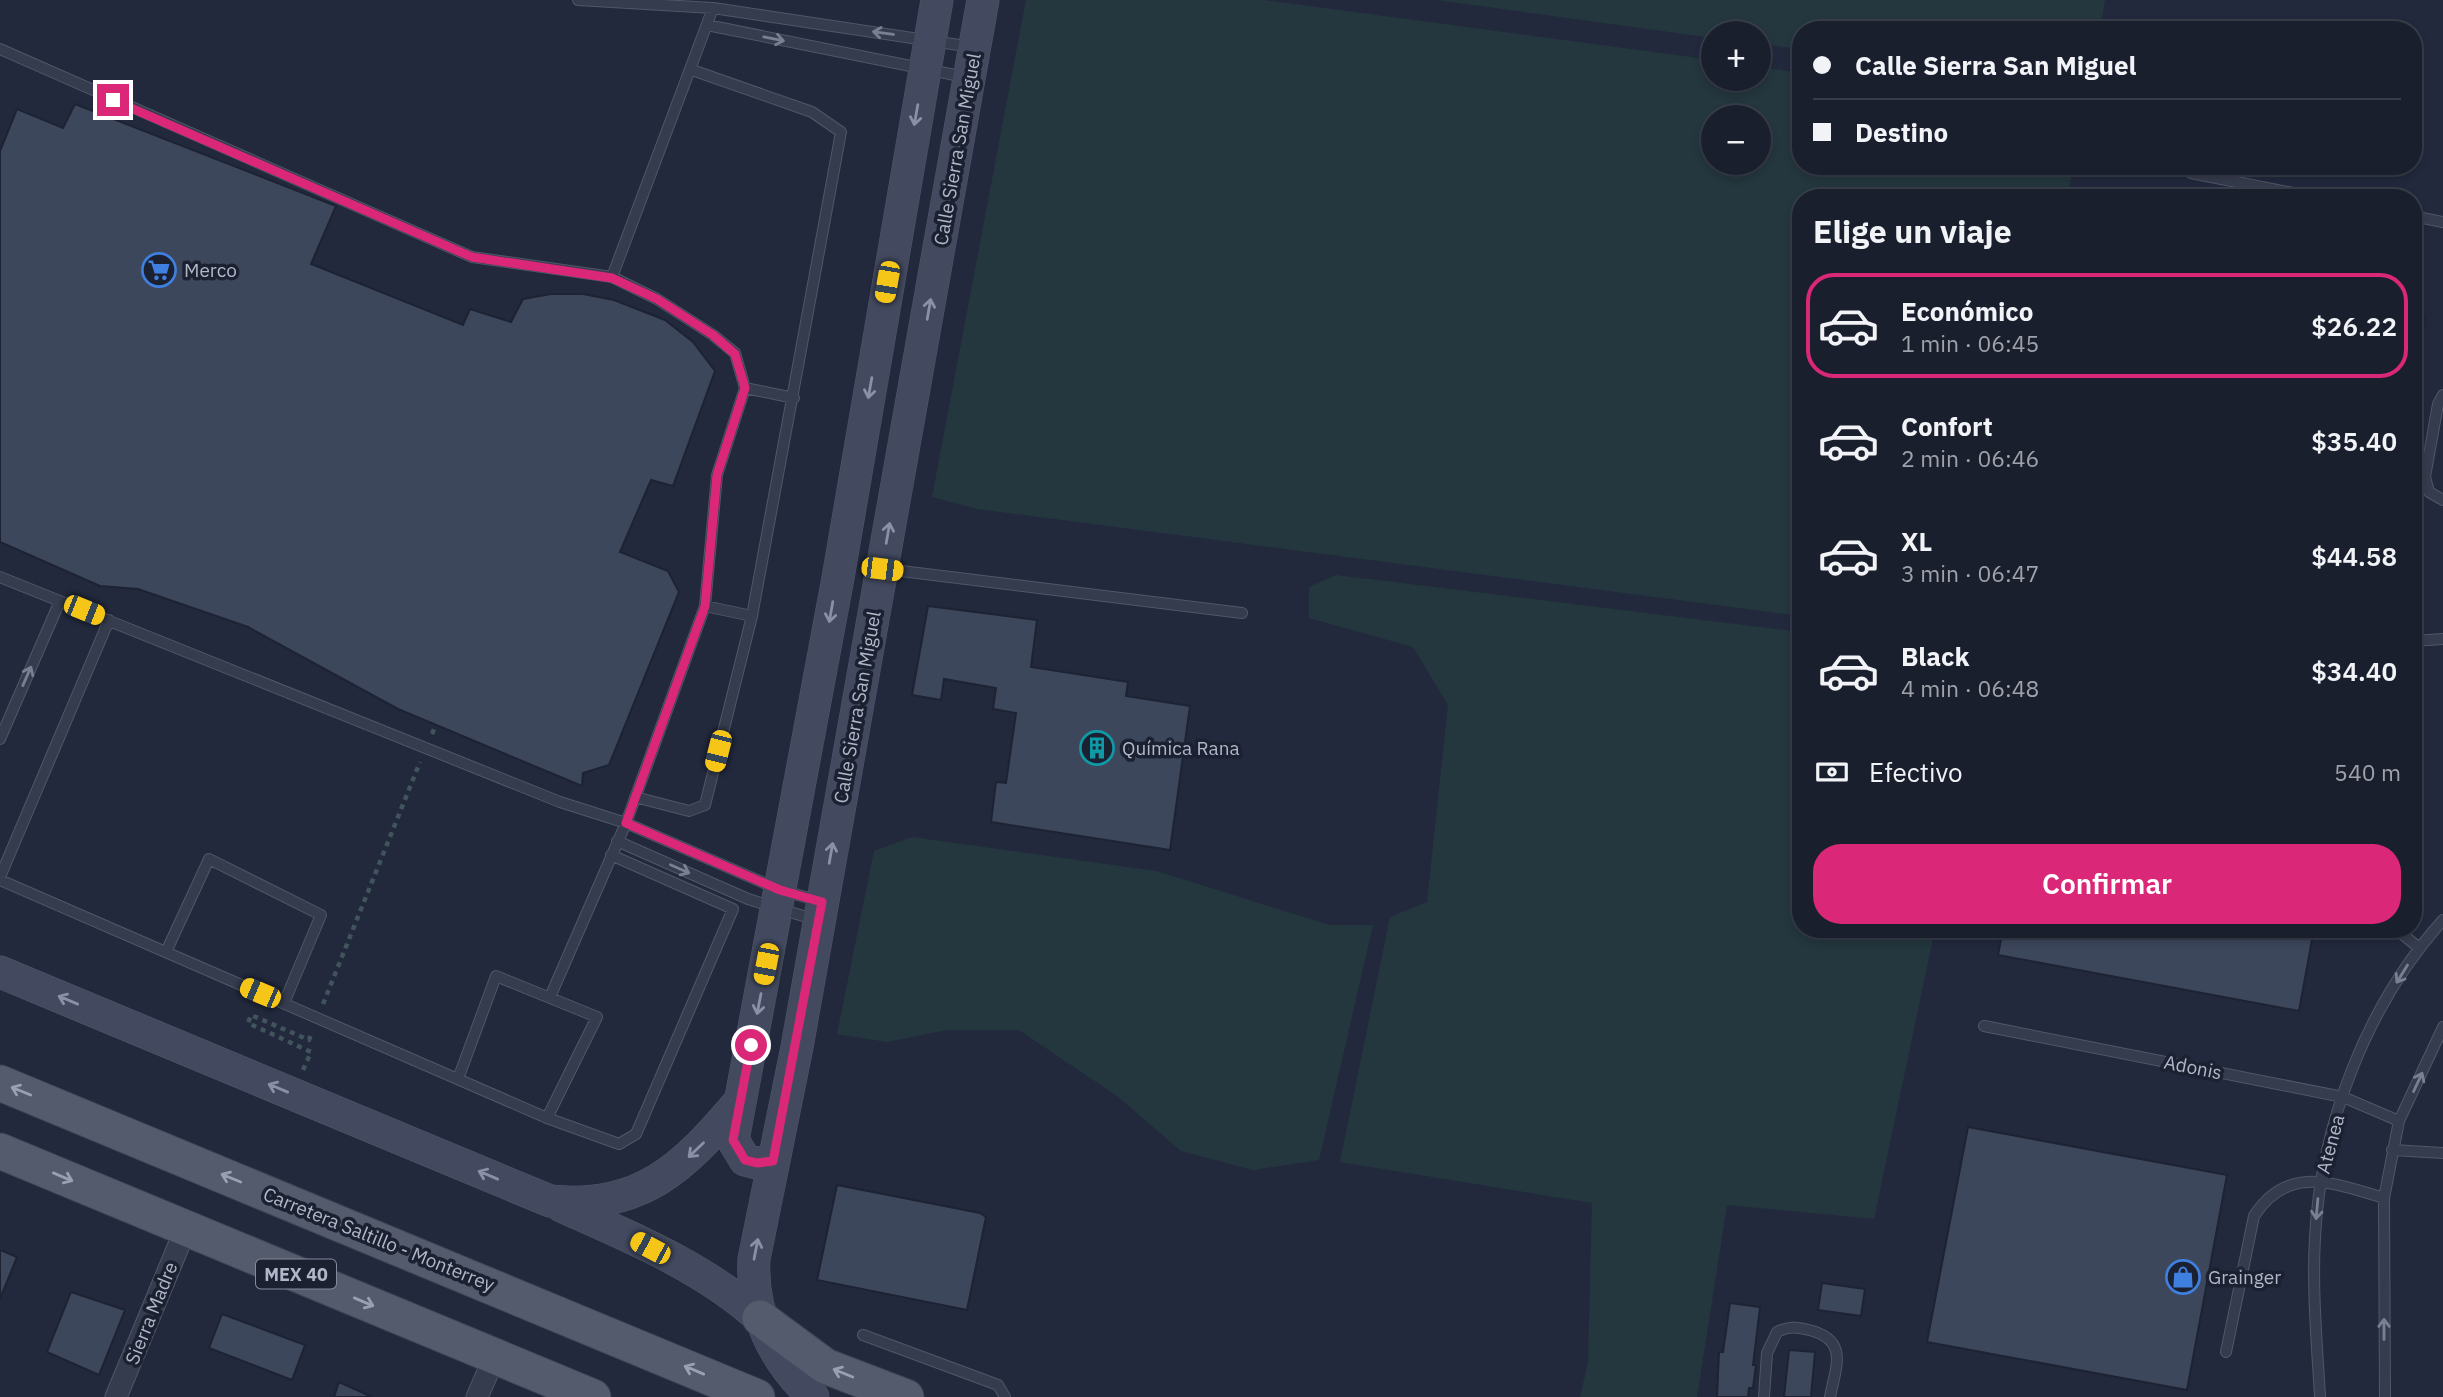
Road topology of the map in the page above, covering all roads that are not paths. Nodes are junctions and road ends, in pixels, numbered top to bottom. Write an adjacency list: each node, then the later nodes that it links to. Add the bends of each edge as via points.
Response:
1 (578, 0): 4 (lane)
2 (937, 0): 8 (street)
3 (983, 0): 6 (street, Calle Sierra San Miguel)
4 (713, 8): 5 (lane); 8 (lane, one-way to 4)
5 (707, 25): 8 (lane, one-way to 8); 9 (lane)
6 (975, 47): 8 (lane); 10 (street, Calle Sierra San Miguel)
7 (0, 49): 15 (lane, via 472,257)
8 (927, 53): 10 (lane); 36 (street, one-way to 36)
9 (692, 70): 15 (lane); 18 (lane, via 812,112 841,132)
10 (970, 78): 20 (street, Calle Sierra San Miguel, one-way to 10)
11 (2201, 175): 12 (lane)
12 (2272, 189)
13 (2422, 218): 14 (lane)
14 (2443, 222)
15 (612, 278): 16 (lane, via 657,299 713,335 735,354)
16 (745, 388): 18 (lane); 24 (lane, via 717,475)
17 (2443, 395): 19 (lane, via 2425,477 2429,492)
18 (793, 398): 26 (lane)
19 (2443, 500)
20 (882, 569): 25 (lane); 37 (street, Calle Sierra San Miguel, one-way to 20)
21 (3, 578): 22 (lane); 23 (lane)
22 (0, 592)
23 (60, 601): 27 (lane); 30 (lane, one-way to 23)
24 (705, 606): 26 (lane); 31 (lane)
25 (1242, 613)
26 (752, 616): 31 (lane, via 705,805 689,811)
27 (108, 620): 32 (lane, via 560,802); 35 (lane)
28 (2443, 639): 29 (lane)
29 (2422, 640)
30 (0, 739)
31 (635, 797): 32 (lane)
32 (626, 823): 33 (lane); 36 (lane)
33 (618, 841): 34 (lane); 36 (lane, one-way to 36)
34 (611, 855): 43 (lane); 51 (lane, via 733,908 636,1133 619,1144)
35 (0, 879): 41 (lane)
36 (778, 900): 37 (lane); 37 (lane); 50 (street, one-way to 50)
37 (821, 911): 56 (street, Calle Sierra San Miguel)
38 (2443, 920): 40 (lane, Atenea)
39 (2407, 938): 40 (lane)
40 (2418, 947): 49 (lane, Atenea, one-way to 49, via 2379,1011)
41 (166, 952): 44 (lane); 44 (lane, via 209,859 321,915)
42 (0, 972): 59 (street, one-way to 42)
43 (550, 998): 47 (lane, via 496,976); 51 (lane, via 597,1017)
44 (284, 1003): 47 (lane)
45 (1984, 1026): 49 (lane, Adonis)
46 (2441, 1033): 52 (lane, one-way to 46)
47 (458, 1079): 51 (lane)
48 (0, 1083): 68 (main road, Carretera Saltillo - Monterrey, one-way to 48)
49 (2343, 1097): 52 (lane, Adonis); 57 (lane, Atenea)
50 (741, 1100): 56 (street, via 733,1140 738,1152 745,1160); 59 (street, one-way to 59, via 679,1167 648,1184 622,1197 584,1204)
51 (547, 1118)
52 (2399, 1121): 53 (lane)
53 (2392, 1150): 55 (lane); 58 (lane)
54 (0, 1151): 60 (main road, MEX 40, one-way to 60)
55 (2443, 1153)
56 (773, 1161): 61 (street, Calle Sierra San Miguel, one-way to 56, via 754,1259)
57 (2320, 1180): 58 (lane); 63 (lane, via 2290,1186 2269,1198 2254,1216); 74 (lane, Atenea, one-way to 74, via 2315,1238)
58 (2384, 1198): 75 (lane, one-way to 58)
59 (550, 1201): 61 (street, via 729,1290)
60 (186, 1228): 64 (main road, MEX 40, one-way to 64); 65 (street, Sierra Madre)
61 (760, 1318): 69 (street, Calle Sierra San Miguel, via 780,1360); 70 (main road, one-way to 61, via 825,1366)
62 (863, 1335): 71 (lane, via 998,1385)
63 (2226, 1352)
64 (494, 1358): 66 (street); 67 (main road, MEX 40)
65 (116, 1397)
66 (477, 1397)
67 (593, 1397)
68 (757, 1397)
69 (813, 1397)
70 (906, 1397)
71 (1005, 1397)
72 (1764, 1397): 73 (lane, via 1770,1341 1777,1332 1795,1326 1825,1334 1837,1351)
73 (1830, 1397)
74 (2320, 1397)
75 (2385, 1397)

